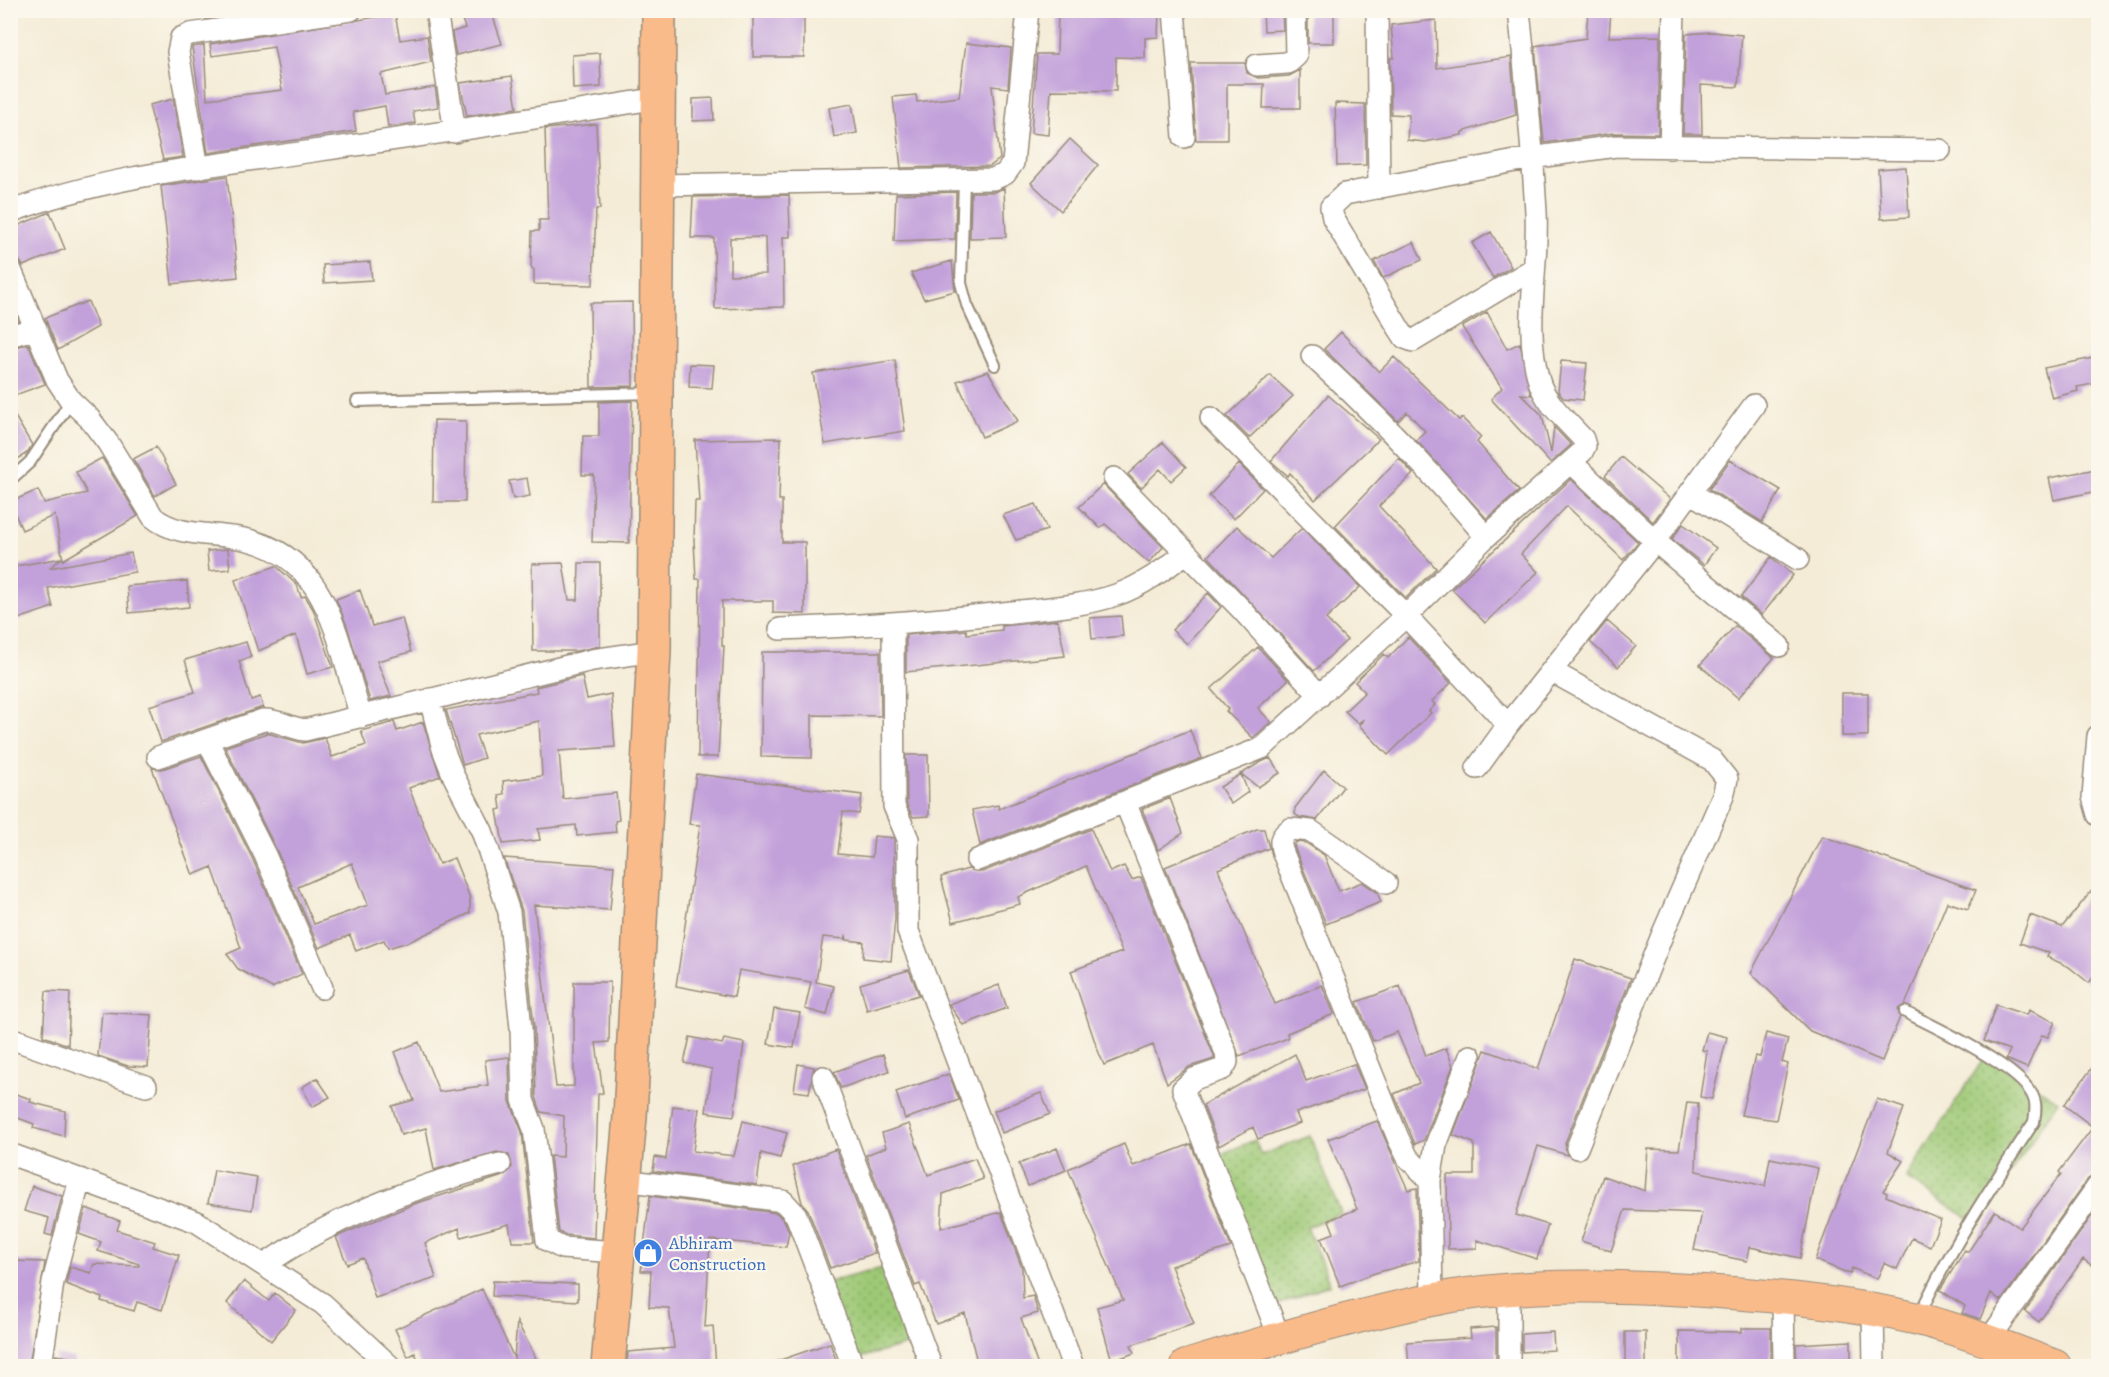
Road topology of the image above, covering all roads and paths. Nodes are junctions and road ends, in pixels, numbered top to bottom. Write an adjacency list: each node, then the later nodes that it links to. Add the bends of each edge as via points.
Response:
1 (351, 10): 17 (street, via 181,38 178,52)
2 (436, 10): 12 (street)
3 (659, 10): 11 (highway)
4 (1028, 10): 18 (street, via 1013,163 1005,174 993,179)
5 (1174, 10): 13 (street)
6 (1295, 10): 10 (street, via 1296,56 1288,63)
7 (1377, 10): 20 (street)
8 (1519, 10): 16 (street)
9 (1674, 10): 14 (street)
10 (1257, 65)
11 (659, 98): 12 (street); 19 (highway)
12 (455, 132): 17 (street)
13 (1184, 137)
14 (1670, 148): 15 (street); 16 (street, via 1616,146)
15 (1940, 150)
16 (1531, 158): 20 (street); 23 (street, via 1536,213)
17 (198, 168): 21 (street, via 103,184)
18 (964, 179): 19 (street); 27 (lane, via 961,283 967,306)
19 (658, 185): 28 (highway)
20 (1379, 188): 23 (street, via 1345,194 1331,207 1333,218 1405,338 1422,338)
21 (10, 212)
22 (10, 268): 24 (street)
23 (1533, 269): 33 (street, via 1533,328 1539,382 1546,397 1586,446)
24 (36, 328): 25 (street); 29 (street, via 57,380)
25 (10, 336)
26 (1312, 356): 37 (street, via 1390,428)
27 (995, 365)
28 (657, 392): 30 (lane); 45 (highway)
29 (71, 401): 35 (lane, via 30,462); 49 (street, via 108,443 153,517 164,526 267,545 291,557 312,579 324,599)
30 (357, 401)
31 (1754, 405): 36 (street)
32 (1211, 418): 41 (street)
33 (1571, 462): 37 (street); 38 (street)
34 (1114, 478): 39 (street)
35 (10, 480)
36 (1691, 493): 38 (street); 40 (street)
37 (1486, 537): 41 (street)
38 (1655, 541): 44 (street); 46 (street)
39 (1186, 553): 42 (street, via 1159,573 1115,595 1032,610); 47 (street)
40 (1798, 559)
41 (1406, 616): 47 (street); 50 (street)
42 (893, 624): 43 (street); 87 (street, via 894,806 908,839 908,931)
43 (780, 629)
44 (1779, 646)
45 (654, 651): 48 (street, via 592,660); 69 (highway)
46 (1551, 671): 50 (street); 65 (street, via 1712,760 1727,779)
47 (1320, 696): 55 (street, via 1262,748)
48 (430, 699): 49 (street); 72 (street, via 443,749 482,831 509,912 521,1028 523,1100 534,1129 547,1240 562,1248)
49 (361, 717): 52 (street, via 305,730 272,719 262,720)
50 (1508, 725): 54 (street)
51 (2098, 736): 56 (street, via 2093,797)
52 (207, 740): 53 (street); 59 (street, via 265,855)
53 (158, 757)
54 (1478, 768)
55 (1125, 802): 57 (street); 79 (street, via 1226,1053 1223,1070 1194,1079 1183,1089)
56 (2098, 815)
57 (977, 860)
58 (1386, 883): 70 (street, via 1311,831 1290,829 1279,842 1398,1138 1415,1168)
59 (322, 988)
60 (1905, 1012): 78 (lane, via 1978,1048 2023,1084 2034,1097 2036,1110 2034,1122 1972,1215)
61 (10, 1038): 64 (street)
62 (1470, 1056): 70 (street, via 1436,1145)
63 (823, 1077): 86 (street)
64 (146, 1086)
65 (1577, 1148)
66 (10, 1154): 68 (street)
67 (500, 1164): 73 (street, via 462,1173 380,1203 313,1234)
68 (80, 1179): 73 (street, via 197,1222); 82 (street, via 53,1282)
69 (624, 1180): 72 (highway); 85 (street, via 783,1201 796,1215)
70 (1430, 1180): 76 (street)
71 (2098, 1186): 80 (street)
72 (617, 1252): 84 (highway)
73 (264, 1265): 83 (street, via 323,1304)
74 (1509, 1290): 75 (main road, via 1613,1286); 76 (main road); 89 (street)
75 (1784, 1296): 77 (main road); 90 (street)
76 (1432, 1300): 79 (main road)
77 (1873, 1311): 78 (main road); 91 (street)
78 (1918, 1319): 80 (main road)
79 (1280, 1339): 88 (main road)
80 (1988, 1341): 81 (main road)
81 (2025, 1361): 92 (main road)
82 (40, 1366)
83 (390, 1366)
84 (608, 1366)
85 (853, 1366)
86 (931, 1366)
87 (1072, 1366)
88 (1186, 1366)
89 (1509, 1366)
90 (1784, 1366)
91 (1874, 1366)
92 (2055, 1366)

